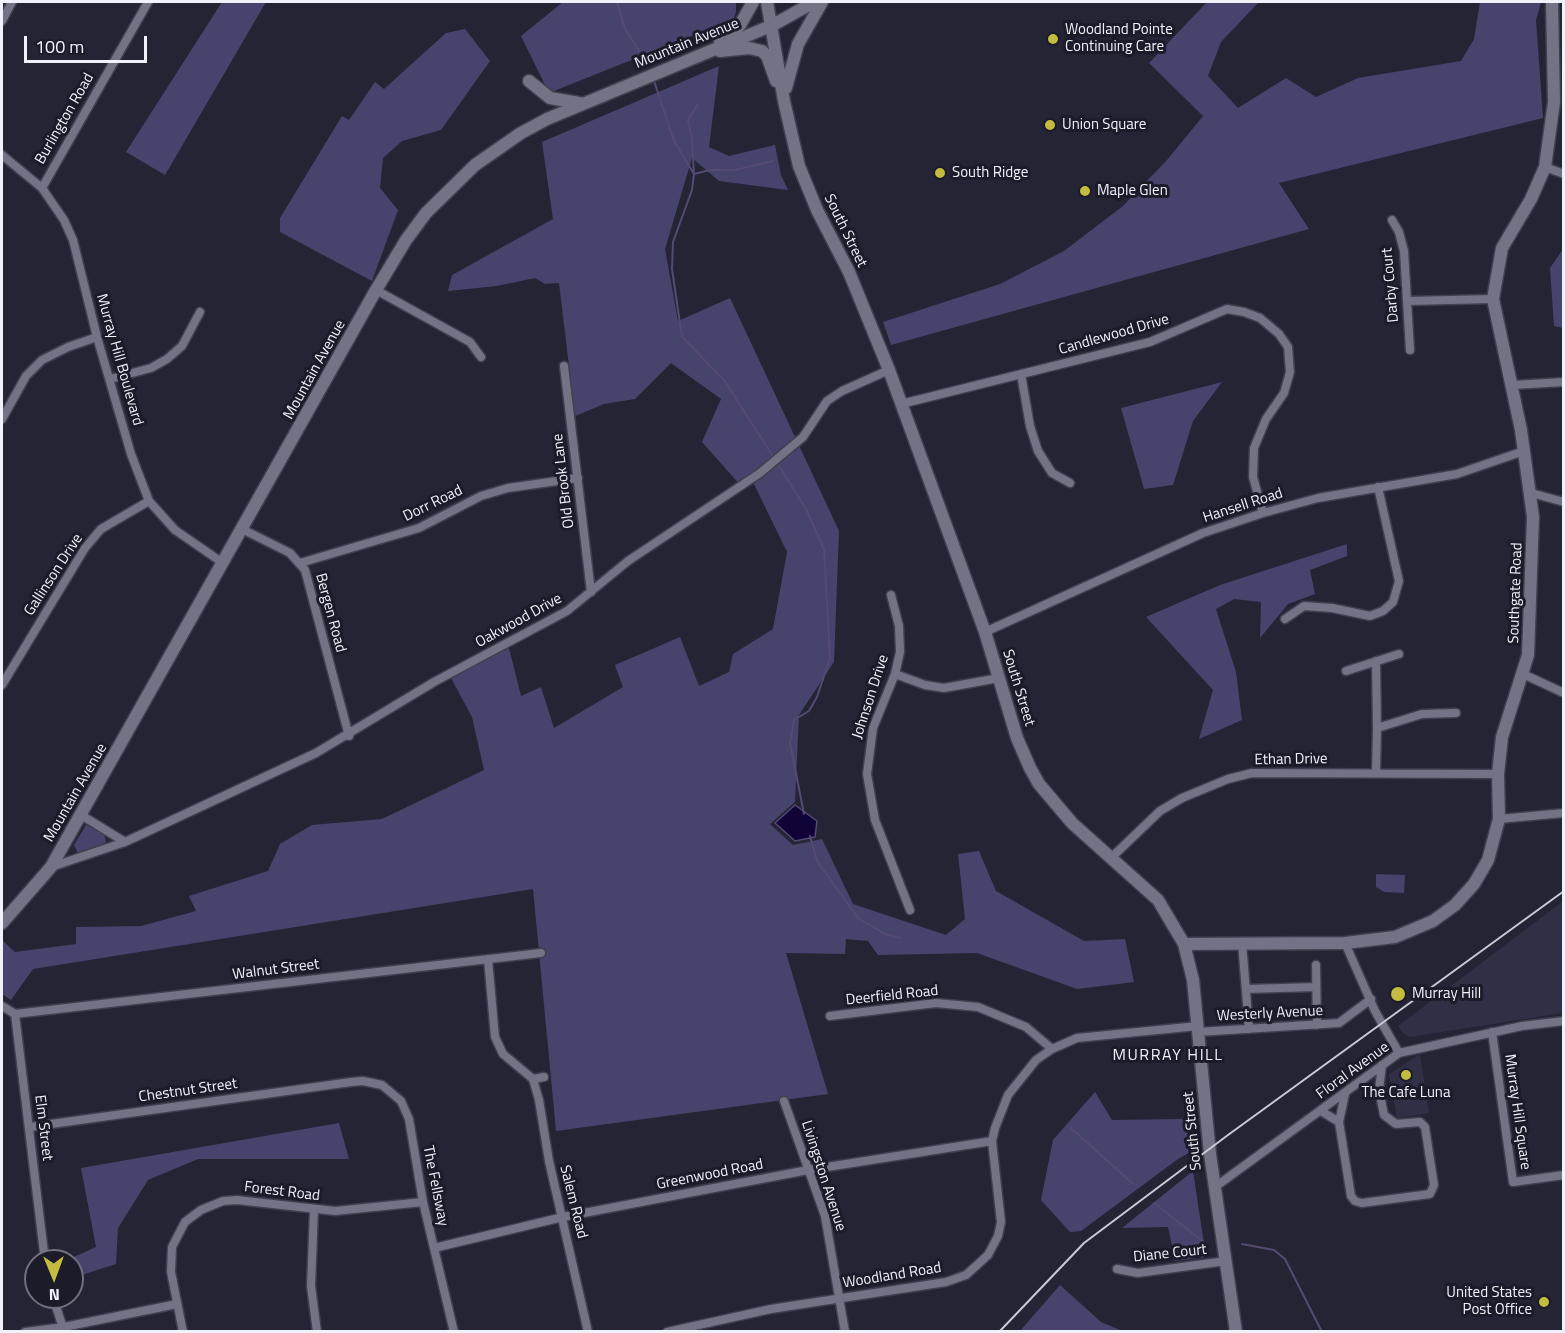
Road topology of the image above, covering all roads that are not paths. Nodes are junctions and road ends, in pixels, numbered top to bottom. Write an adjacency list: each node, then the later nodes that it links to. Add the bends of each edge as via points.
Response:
1 (148, 2): 17 (street, Burlington Road)
2 (753, 2): 10 (street, via 740,25)
3 (767, 2): 9 (street, South Street)
4 (814, 2): 9 (street, Mountain Avenue)
5 (822, 2): 12 (street, via 798,44)
6 (1552, 2): 15 (street, Southgate Road, via 1554,102)
7 (7, 6): 8 (street)
8 (2, 21)
9 (773, 25): 10 (street, Mountain Avenue); 12 (street, South Street)
10 (704, 53): 12 (street, via 749,48 762,51); 13 (street, Mountain Avenue)
11 (529, 81): 13 (street, via 550,98)
12 (784, 101): 27 (street, South Street, via 806,187 849,272)
13 (580, 104): 19 (street, Mountain Avenue, via 520,133 447,191 412,231)
14 (2, 156): 17 (street, Murray Hill Boulevard)
15 (1545, 167): 16 (street); 20 (street, Southgate Road, via 1502,249)
16 (1563, 174)
17 (42, 188): 23 (street, Murray Hill Boulevard, via 73,240)
18 (1392, 220): 21 (street, Darby Court, via 1404,251)
19 (376, 290): 25 (street, via 471,342); 42 (street, Mountain Avenue)
20 (1493, 299): 21 (street); 31 (street, Southgate Road)
21 (1408, 301): 24 (street, Darby Court)
22 (200, 312): 29 (street, via 182,346 167,359 151,368)
23 (97, 337): 29 (street, Murray Hill Boulevard); 33 (street, via 42,360 26,376)
24 (1410, 350)
25 (481, 357)
26 (564, 366): 35 (street, Old Brook Lane)
27 (889, 370): 32 (street, South Street); 45 (street, Oakwood Drive, via 827,401 803,437 786,452 628,561)
28 (1021, 374): 32 (street, Candlewood Drive); 36 (street, via 1038,451 1052,473); 41 (street, Candlewood Drive, via 1150,342 1227,309 1260,318 1288,347 1290,372 1284,393 1258,434 1254,448 1253,477)
29 (110, 379): 39 (street, Murray Hill Boulevard)
30 (1563, 382): 31 (street)
31 (1513, 385): 34 (street, Southgate Road)
32 (902, 404): 48 (street, South Street)
33 (2, 419)
34 (1524, 451): 37 (street, Hansell Road, via 1457,474); 38 (street, Southgate Road)
35 (578, 478): 44 (street, Dorr Road, via 508,488 482,496 419,528); 45 (street, Old Brook Lane)
36 (1070, 483)
37 (1378, 487): 41 (street, Hansell Road); 47 (street, via 1399,581 1393,602 1370,616 1304,606)
38 (1531, 494): 40 (street); 53 (street, Southgate Road, via 1531,633)
39 (149, 501): 43 (street, Murray Hill Boulevard, via 175,530); 55 (street, Gallinson Drive, via 101,529 85,548)
40 (1563, 502)
41 (1263, 513): 48 (street, Hansell Road, via 1203,533)
42 (242, 528): 43 (street, Mountain Avenue); 44 (street, Bergen Road, via 290,553)
43 (223, 563): 63 (street, Mountain Avenue)
44 (300, 563): 59 (street, Bergen Road)
45 (591, 592): 59 (street, Oakwood Drive, via 567,611 434,682)
46 (891, 595): 52 (street, Johnson Drive, via 901,639)
47 (1286, 619)
48 (985, 632): 54 (street, South Street)
49 (1399, 654): 50 (street)
50 (1376, 661): 51 (street); 58 (street)
51 (1346, 671)
52 (895, 674): 54 (street, via 945,688); 68 (street, Johnson Drive, via 873,728 867,774 875,820)
53 (1523, 674): 56 (street); 61 (street, Southgate Road, via 1502,737)
54 (999, 678): 66 (street, South Street, via 1017,738 1039,784 1072,823)
55 (2, 685)
56 (1563, 693)
57 (1456, 713): 58 (street, via 1422,714)
58 (1377, 728): 60 (street)
59 (348, 736): 65 (street, Oakwood Drive)
60 (1377, 773): 61 (street, Ethan Drive); 66 (street, Ethan Drive, via 1275,772 1228,779 1160,811)
61 (1498, 774): 64 (street, Southgate Road)
62 (1563, 813): 64 (street)
63 (81, 815): 65 (street); 67 (street, Mountain Avenue)
64 (1499, 819): 71 (street, Southgate Road, via 1481,873 1450,909 1407,933)
65 (124, 842): 67 (street, Oakwood Drive)
66 (1112, 857): 72 (street, South Street, via 1158,900)
67 (51, 867): 69 (street, Mountain Avenue)
68 (910, 910)
69 (2, 923)
70 (1242, 942): 71 (street, Southgate Road); 72 (street, Southgate Road); 77 (street)
71 (1346, 943): 78 (street)
72 (1184, 944): 84 (street, South Street)
73 (541, 953): 74 (street, Walnut Street)
74 (488, 958): 80 (street, Walnut Street); 91 (street, via 495,1037 503,1054)
75 (1316, 964): 76 (street)
76 (1316, 987): 77 (street); 83 (street)
77 (1246, 989): 85 (street)
78 (1371, 999): 83 (street, Westerly Avenue, via 1344,1021); 88 (street)
79 (2, 1006): 80 (street)
80 (15, 1014): 99 (street, Elm Street)
81 (830, 1016): 87 (street, Deerfield Road, via 936,1003 978,1006 1026,1027)
82 (1563, 1021): 86 (street, Floral Avenue)
83 (1317, 1025): 85 (street, Westerly Avenue)
84 (1198, 1029): 85 (street, Westerly Avenue); 87 (street, Woodland Road, via 1077,1038); 103 (street, South Street)
85 (1249, 1029)
86 (1492, 1032): 88 (street, Floral Avenue); 102 (street, Murray Hill Square, via 1513,1182)
87 (1052, 1049): 100 (street, Woodland Road, via 1016,1082)
88 (1399, 1053): 89 (street, Floral Avenue)
89 (1382, 1065): 92 (street, Floral Avenue); 94 (street)
90 (544, 1077): 91 (street)
91 (533, 1079): 106 (street, Salem Road)
92 (1364, 1080): 94 (street); 95 (street, Floral Avenue)
93 (351, 1082): 99 (street, Chestnut Street); 104 (street, The Fellsway, via 382,1085 401,1101 409,1119)
94 (1378, 1090): 98 (street, via 1382,1110 1392,1123 1420,1122 1425,1127 1434,1185 1430,1194 1355,1201)
95 (1345, 1093): 97 (street, Floral Avenue); 98 (street)
96 (784, 1101): 101 (street, Livingston Avenue)
97 (1321, 1111): 98 (street); 103 (street, Floral Avenue)
98 (1340, 1122)
99 (30, 1126): 108 (street, Elm Street)
100 (992, 1141): 101 (street, Greenwood Road); 111 (street, Woodland Road, via 1001,1222 996,1243 983,1261 966,1275 946,1282)
101 (808, 1170): 106 (street, Greenwood Road); 111 (street, Livingston Avenue, via 828,1227)
102 (1563, 1175)
103 (1215, 1187): 109 (street, South Street)
104 (423, 1202): 105 (street, Forest Road, via 361,1210); 107 (street, The Fellsway)
105 (314, 1210): 112 (street, Forest Road, via 237,1200 211,1205 192,1215 179,1230 172,1247 171,1272); 118 (street, via 310,1286)
106 (563, 1217): 107 (street, Greenwood Road); 120 (street, Salem Road)
107 (434, 1248): 119 (street, The Fellsway)
108 (44, 1249)
109 (1226, 1261): 110 (street, Diane Court, via 1138,1273); 123 (street, South Street)
110 (1118, 1269)
111 (839, 1298): 114 (street, Woodland Road); 122 (street, Livingston Avenue)
112 (177, 1304): 115 (street); 117 (street, Forest Road)
113 (57, 1309): 115 (street)
114 (700, 1328): 121 (street, Woodland Road)
115 (64, 1329): 116 (street)
116 (25, 1332)
117 (183, 1332)
118 (317, 1332)
119 (453, 1332)
120 (588, 1332)
121 (667, 1332)
122 (845, 1332)
123 (1236, 1332)

